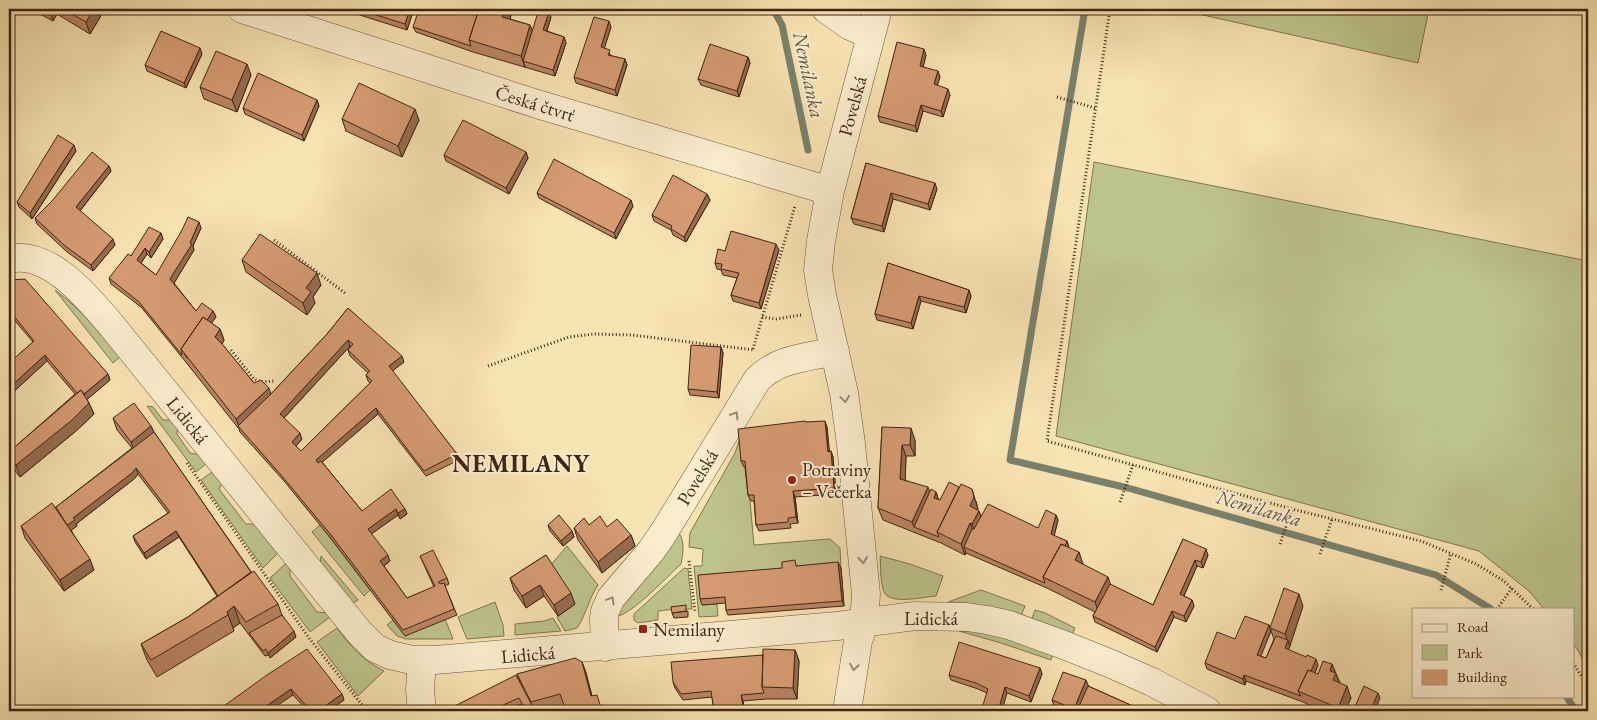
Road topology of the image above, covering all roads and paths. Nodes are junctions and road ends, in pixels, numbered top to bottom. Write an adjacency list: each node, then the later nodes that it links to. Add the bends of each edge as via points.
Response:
1 (242, 9): 8 (street, Česká čtvrť, via 537,104)
2 (826, 9): 5 (street, via 850,26)
3 (878, 9): 5 (street, Povelská)
4 (1110, 9): 7 (path)
5 (871, 35): 9 (street, Povelská)
6 (1057, 97): 7 (path)
7 (1095, 108): 20 (path, via 1046,442)
8 (802, 183): 9 (street, Česká čtvrť); 14 (path)
9 (830, 191): 13 (street, Povelská, via 818,270)
10 (274, 240): 12 (path)
11 (9, 259): 35 (street, Lidická, via 42,263 81,293 112,326 364,638 390,655)
12 (345, 293)
13 (825, 310): 14 (path, via 786,318); 16 (street, Povelská)
14 (762, 317): 17 (path, via 753,350 632,335 594,334 569,337)
15 (231, 350): 18 (path, via 254,379)
16 (835, 351): 33 (street, Povelská, one-way to 33, via 852,453 866,594); 34 (street, Povelská, one-way to 16, via 604,618 610,598 664,532 756,380 775,365)
17 (488, 366)
18 (274, 381)
19 (184, 459): 38 (path, via 309,638)
20 (1133, 465): 21 (path); 22 (path)
21 (1120, 502)
22 (1292, 509): 23 (path); 24 (path)
23 (1332, 519): 25 (path, via 1421,541); 26 (path)
24 (1280, 544)
25 (1451, 553): 28 (path, via 1476,564); 29 (path)
26 (1320, 554)
27 (689, 561): 32 (path)
28 (1512, 588): 30 (path); 31 (path)
29 (1441, 590)
30 (1498, 608)
31 (1532, 608)
32 (695, 614)
33 (864, 623): 34 (street, Lidická); 40 (street, Povelská, one-way to 40); 41 (street, Lidická, via 925,615 996,622 1109,663)
34 (605, 647): 35 (street, Lidická)
35 (422, 660): 39 (street)
36 (1574, 665): 37 (path)
37 (1588, 686)
38 (367, 711)
39 (422, 711)
40 (847, 711)
41 (1206, 711)

